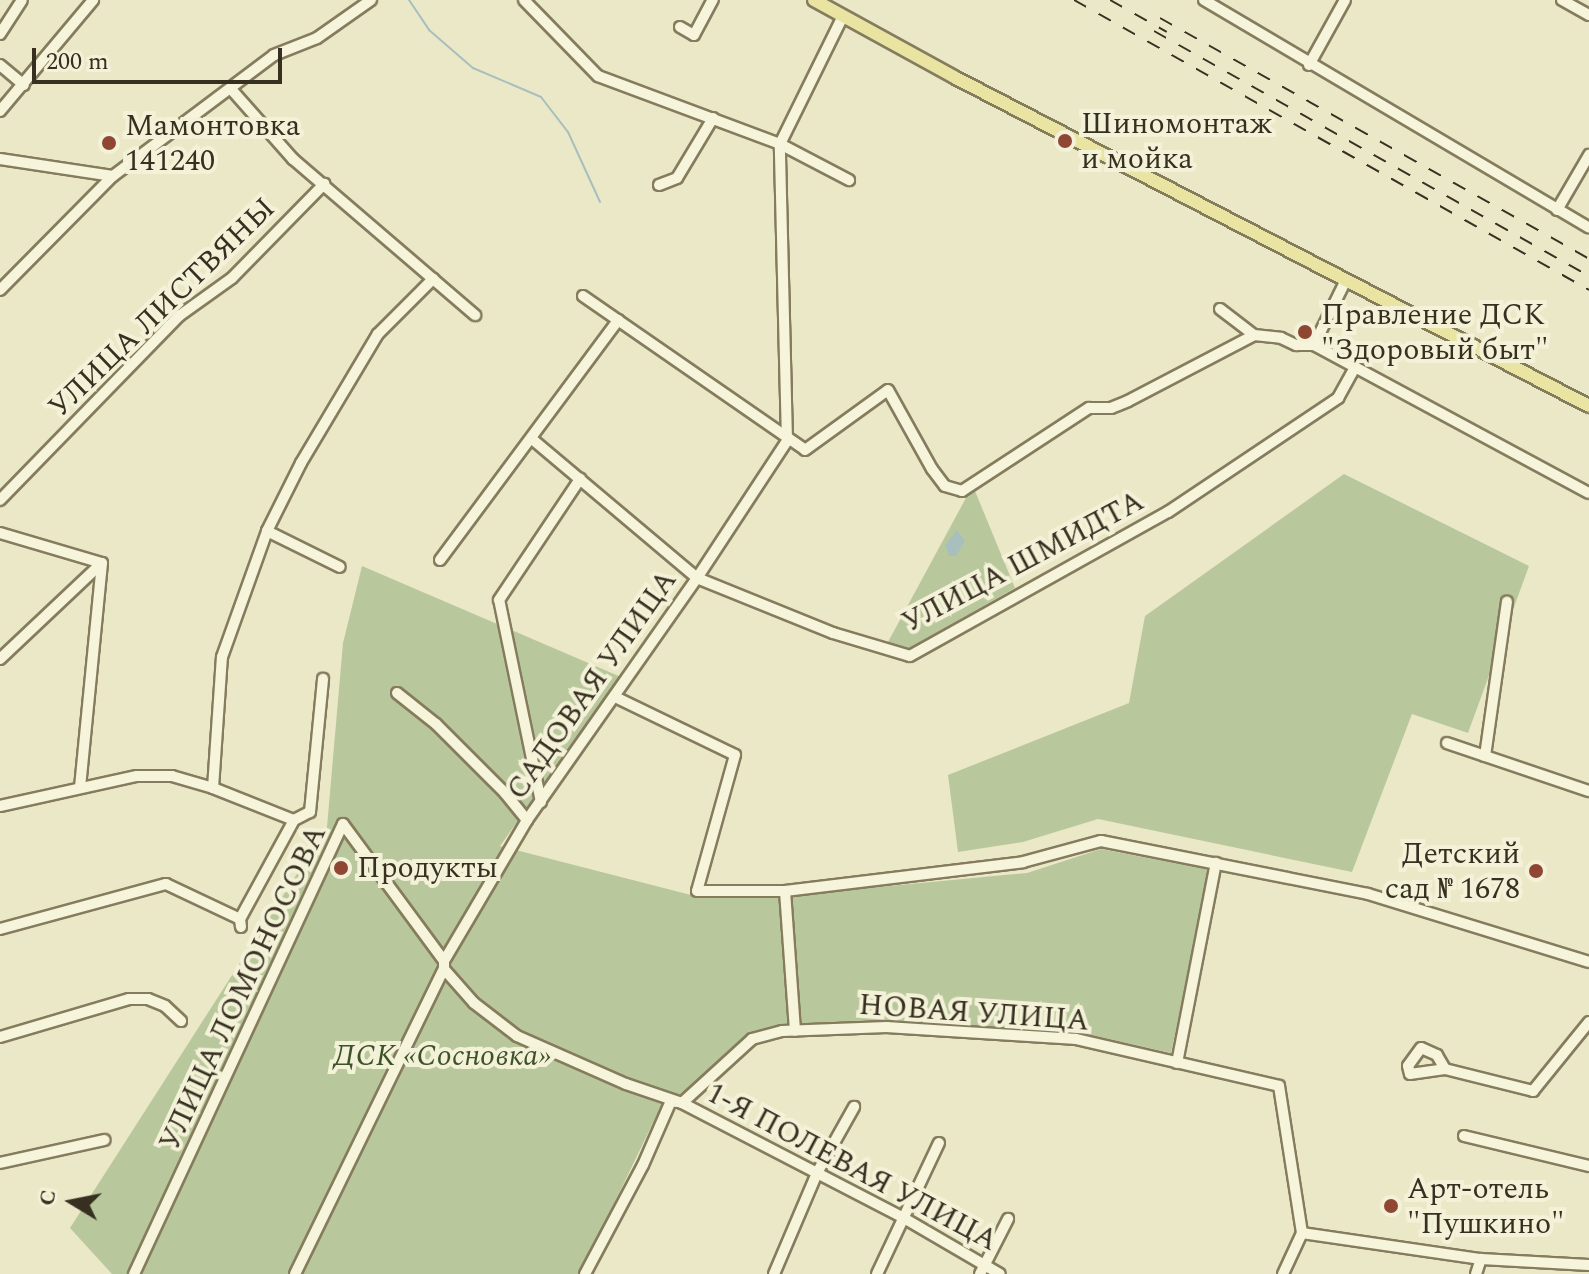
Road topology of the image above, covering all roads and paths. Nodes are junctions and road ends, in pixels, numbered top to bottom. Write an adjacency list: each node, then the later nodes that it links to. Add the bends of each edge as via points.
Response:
1 (22, 0): 13 (street)
2 (93, 0): 16 (street)
3 (371, 0): 17 (street, via 317,38 274,55)
4 (524, 0): 19 (street, via 598,76)
5 (713, 0): 12 (street, via 694,35)
6 (814, 0): 11 (main road)
7 (1204, 0): 15 (street)
8 (1345, 0): 15 (street)
9 (1562, 0): 10 (street)
10 (1589, 15)
11 (843, 16): 20 (street); 30 (main road)
12 (680, 27)
13 (0, 34)
14 (0, 65): 16 (street)
15 (1309, 65): 27 (street)
16 (24, 85): 18 (street)
17 (231, 89): 23 (street); 25 (street, via 293,159)
18 (0, 111)
19 (713, 118): 20 (street); 26 (street, via 677,178)
20 (780, 144): 24 (street); 41 (street)
21 (1589, 155): 27 (street)
22 (0, 159): 23 (street)
23 (113, 176): 31 (street)
24 (849, 180)
25 (324, 184): 29 (street); 44 (street, УЛИЦА ЛИСТВЯНЫ, via 232,278 179,316)
26 (659, 185)
27 (1557, 210): 28 (street)
28 (1589, 228)
29 (433, 279): 34 (street); 45 (street, via 378,334)
30 (1346, 280): 37 (street); 39 (main road)
31 (0, 290)
32 (583, 296): 35 (street)
33 (1220, 309): 36 (street)
34 (475, 315)
35 (618, 320): 40 (street); 41 (street)
36 (1254, 335): 37 (street); 41 (street, via 1128,401 1089,408 962,491 945,486 932,469 888,390 805,450)
37 (1314, 345): 38 (street)
38 (1355, 367): 43 (street); 50 (street, УЛИЦА ШМИДТА, via 1338,398 1168,512 910,656 833,633)
39 (1589, 406)
40 (532, 439): 42 (street, УЛИЦА ШМИДТА); 47 (street)
41 (787, 441): 50 (street, САДОВАЯ УЛИЦА)
42 (580, 479): 50 (street, УЛИЦА ШМИДТА); 61 (street, via 499,600)
43 (1589, 493)
44 (0, 500)
45 (267, 531): 49 (street); 59 (street, via 222,657)
46 (0, 533): 48 (street)
47 (440, 560)
48 (102, 563): 52 (street); 58 (street)
49 (340, 567)
50 (697, 578): 55 (street, САДОВАЯ УЛИЦА)
51 (1507, 602): 57 (street)
52 (0, 659)
53 (323, 679): 63 (street, via 310,812)
54 (397, 693): 64 (street, via 436,724)
55 (615, 697): 61 (street, САДОВАЯ УЛИЦА); 66 (street, via 735,755 697,891)
56 (1447, 743): 57 (street)
57 (1485, 756): 60 (street)
58 (80, 787): 59 (street, via 137,776 172,776); 62 (street)
59 (213, 788): 63 (street)
60 (1589, 791)
61 (541, 802): 64 (street, САДОВАЯ УЛИЦА)
62 (0, 806)
63 (294, 820): 67 (street, via 241,923 166,884)
64 (527, 820): 69 (street, САДОВАЯ УЛИЦА)
65 (1216, 863): 66 (street, via 1101,841 1023,862); 68 (street, via 1368,894); 74 (street)
66 (785, 891): 72 (street)
67 (0, 929)
68 (1589, 962)
69 (444, 965): 76 (street, 1-Я ПОЛЕВАЯ УЛИЦА, via 474,1003 517,1036); 90 (street, УЛИЦА ЛОМОНОСОВА, via 343,824); 91 (street, САДОВАЯ УЛИЦА)
70 (181, 1021): 73 (street, via 165,1006 129,999)
71 (1589, 1022): 75 (street, via 1533,1091)
72 (795, 1031): 74 (street, НОВАЯ УЛИЦА, via 887,1027 1076,1039); 76 (street, НОВАЯ УЛИЦА, via 752,1039)
73 (0, 1037)
74 (1177, 1063): 86 (street, НОВАЯ УЛИЦА, via 1279,1086)
75 (1445, 1069)
76 (682, 1103): 83 (street, 1-Я ПОЛЕВАЯ УЛИЦА); 92 (street, НОВАЯ УЛИЦА, via 671,1101)
77 (854, 1107): 83 (street)
78 (1464, 1136): 82 (street)
79 (105, 1140): 81 (street)
80 (939, 1143): 84 (street)
81 (0, 1163)
82 (1589, 1166)
83 (817, 1173): 84 (street, 1-Я ПОЛЕВАЯ УЛИЦА); 93 (street)
84 (902, 1217): 89 (street, 1-Я ПОЛЕВАЯ УЛИЦА); 94 (street)
85 (1008, 1219): 89 (street)
86 (1302, 1233): 87 (street); 96 (street)
87 (1481, 1259): 88 (street); 97 (street)
88 (1589, 1265)
89 (982, 1270): 95 (street, 1-Я ПОЛЕВАЯ УЛИЦА)
90 (134, 1274)
91 (295, 1274)
92 (585, 1274)
93 (774, 1274)
94 (877, 1274)
95 (1000, 1274)
96 (1283, 1274)
97 (1476, 1274)

